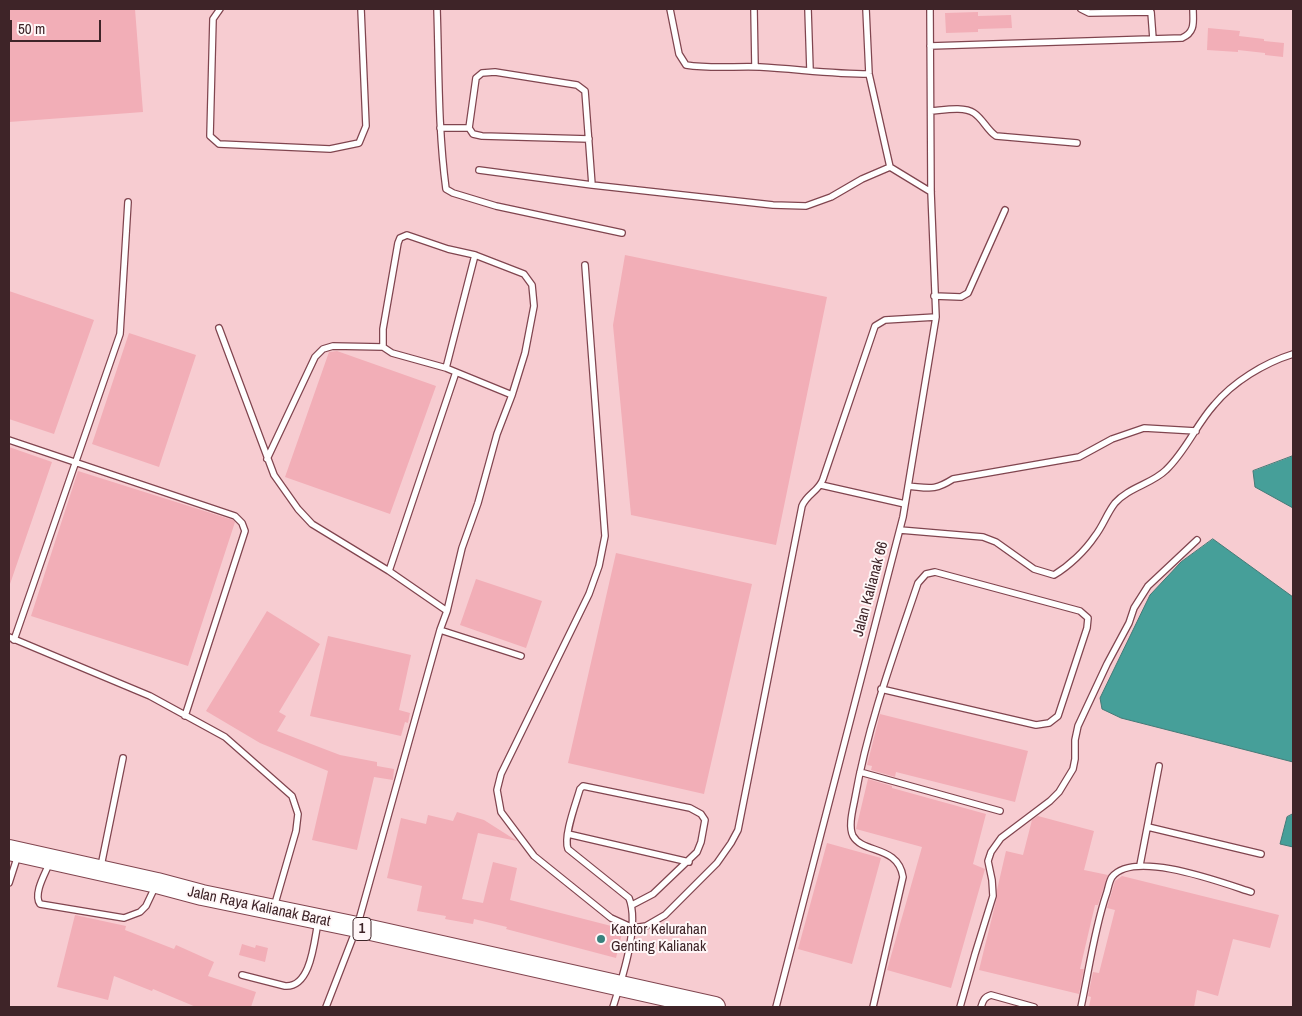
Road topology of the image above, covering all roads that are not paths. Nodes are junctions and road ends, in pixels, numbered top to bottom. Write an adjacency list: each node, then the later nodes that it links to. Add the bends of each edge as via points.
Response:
1 (220, 9): 2 (lane, via 212,19 210,136 219,144 330,149 359,142 366,126)
2 (361, 9)
3 (437, 9): 19 (lane)
4 (670, 9): 15 (lane, via 679,54 686,65)
5 (754, 9): 15 (lane)
6 (808, 9): 16 (lane)
7 (866, 9): 17 (lane)
8 (930, 9): 14 (lane, Jalan Kalianak 66)
9 (1081, 9): 12 (lane, via 1089,13)
10 (1158, 9): 12 (lane)
11 (1193, 9): 13 (lane, via 1193,28 1189,35)
12 (1151, 12): 13 (lane)
13 (1153, 39): 14 (lane)
14 (930, 46): 18 (lane, Jalan Kalianak 66)
15 (755, 67): 16 (lane)
16 (810, 70): 17 (lane)
17 (869, 74): 23 (lane)
18 (931, 111): 22 (lane, via 967,110 996,136); 26 (lane, Jalan Kalianak 66)
19 (440, 128): 20 (lane); 29 (lane, via 446,189 453,194)
20 (468, 128): 21 (lane, via 473,134 482,136); 21 (lane, via 476,78 482,73 495,72 577,85 585,91)
21 (589, 139): 25 (lane)
22 (1077, 143)
23 (890, 167): 25 (lane, via 832,197 806,206 773,206); 26 (lane)
24 (479, 170): 25 (lane)
25 (592, 185)
26 (931, 192): 32 (lane, Jalan Kalianak 66)
27 (128, 202): 43 (lane, via 120,334)
28 (1005, 210): 32 (lane, via 968,293 961,297)
29 (622, 233)
30 (475, 255): 35 (lane, via 407,235 400,238); 37 (lane); 39 (lane, via 524,274 532,285 534,306)
31 (585, 265): 75 (lane, via 604,536 599,566 590,594 501,774 497,790 501,812 534,856 611,918)
32 (934, 296): 33 (lane, Jalan Kalianak 66)
33 (936, 317): 44 (lane, via 884,320 875,326); 45 (lane, Jalan Kalianak 66)
34 (219, 328): 42 (lane)
35 (383, 347): 37 (lane, via 392,353); 42 (lane, via 333,346 323,349 315,357)
36 (1293, 354): 40 (lane, via 1278,358 1228,391)
37 (446, 368): 38 (lane)
38 (456, 372): 39 (lane); 49 (lane)
39 (512, 395): 50 (lane, via 462,548)
40 (1196, 431): 45 (lane, via 1144,428 1112,438 1079,457 954,479 933,489); 47 (lane, via 1165,472 1116,502 1095,537 1054,575 1034,570 996,542 983,537)
41 (9, 440): 43 (lane)
42 (267, 458): 49 (lane, via 285,492 312,524)
43 (76, 462): 52 (lane); 55 (lane, via 235,516 242,522 244,531)
44 (821, 485): 46 (lane); 75 (lane, via 802,506 738,830 717,863 665,915 646,926)
45 (908, 486): 46 (lane, Jalan Kalianak 66)
46 (905, 504): 47 (lane, Jalan Kalianak 66)
47 (900, 530): 81 (lane, Jalan Kalianak 66)
48 (1197, 540): 83 (lane, via 1148,586 1134,608 1078,726 1073,769 1059,792 1001,838 991,852 988,861 993,896)
49 (388, 571): 50 (lane)
50 (447, 612): 51 (lane)
51 (440, 630): 53 (lane); 74 (lane)
52 (12, 638): 55 (lane, via 150,696)
53 (521, 656)
54 (882, 689): 54 (lane, via 918,583 931,572 1080,611 1088,618 1058,716 1049,723 1036,725); 58 (lane)
55 (186, 716): 72 (lane, via 225,737 292,796 298,814 296,831)
56 (124, 758): 67 (lane)
57 (1159, 766): 60 (lane)
58 (860, 772): 59 (lane); 82 (lane, via 851,822 853,836 859,842 895,858 904,877)
59 (1000, 812)
60 (1148, 827): 63 (lane); 66 (lane)
61 (568, 834): 65 (lane); 65 (lane, via 583,786 690,808 702,814 705,820 697,852); 71 (lane, via 568,849 629,898)
62 (14, 852): 64 (highway, Jalan Raya Kalianak Barat / 1); 69 (lane)
63 (1261, 854)
64 (51, 860): 67 (highway, Jalan Raya Kalianak Barat / 1); 68 (lane, via 39,890 40,904 124,918 146,906)
65 (688, 862): 71 (lane, via 653,894)
66 (1140, 865): 70 (lane, via 1166,867); 86 (lane, via 1112,877 1102,905)
67 (101, 870): 68 (highway, Jalan Raya Kalianak Barat / 1)
68 (157, 883): 72 (highway, Jalan Raya Kalianak Barat / 1)
69 (9, 884)
70 (1251, 892)
71 (632, 905): 75 (lane)
72 (274, 910): 73 (highway, Jalan Raya Kalianak Barat / 1)
73 (319, 920): 74 (highway, Jalan Raya Kalianak Barat / 1); 76 (lane, via 306,974 298,983 285,986)
74 (357, 928): 77 (highway, Jalan Raya Kalianak Barat / 1); 78 (lane)
75 (633, 928): 77 (lane)
76 (242, 975)
77 (618, 987): 79 (lane); 80 (highway, Jalan Raya Kalianak Barat / 1)
78 (326, 1007)
79 (613, 1007)
80 (715, 1007)
81 (776, 1007)
82 (873, 1007)
83 (960, 1007)
84 (981, 1007): 85 (lane, via 984,999 991,995)
85 (1034, 1007)
86 (1081, 1007)

